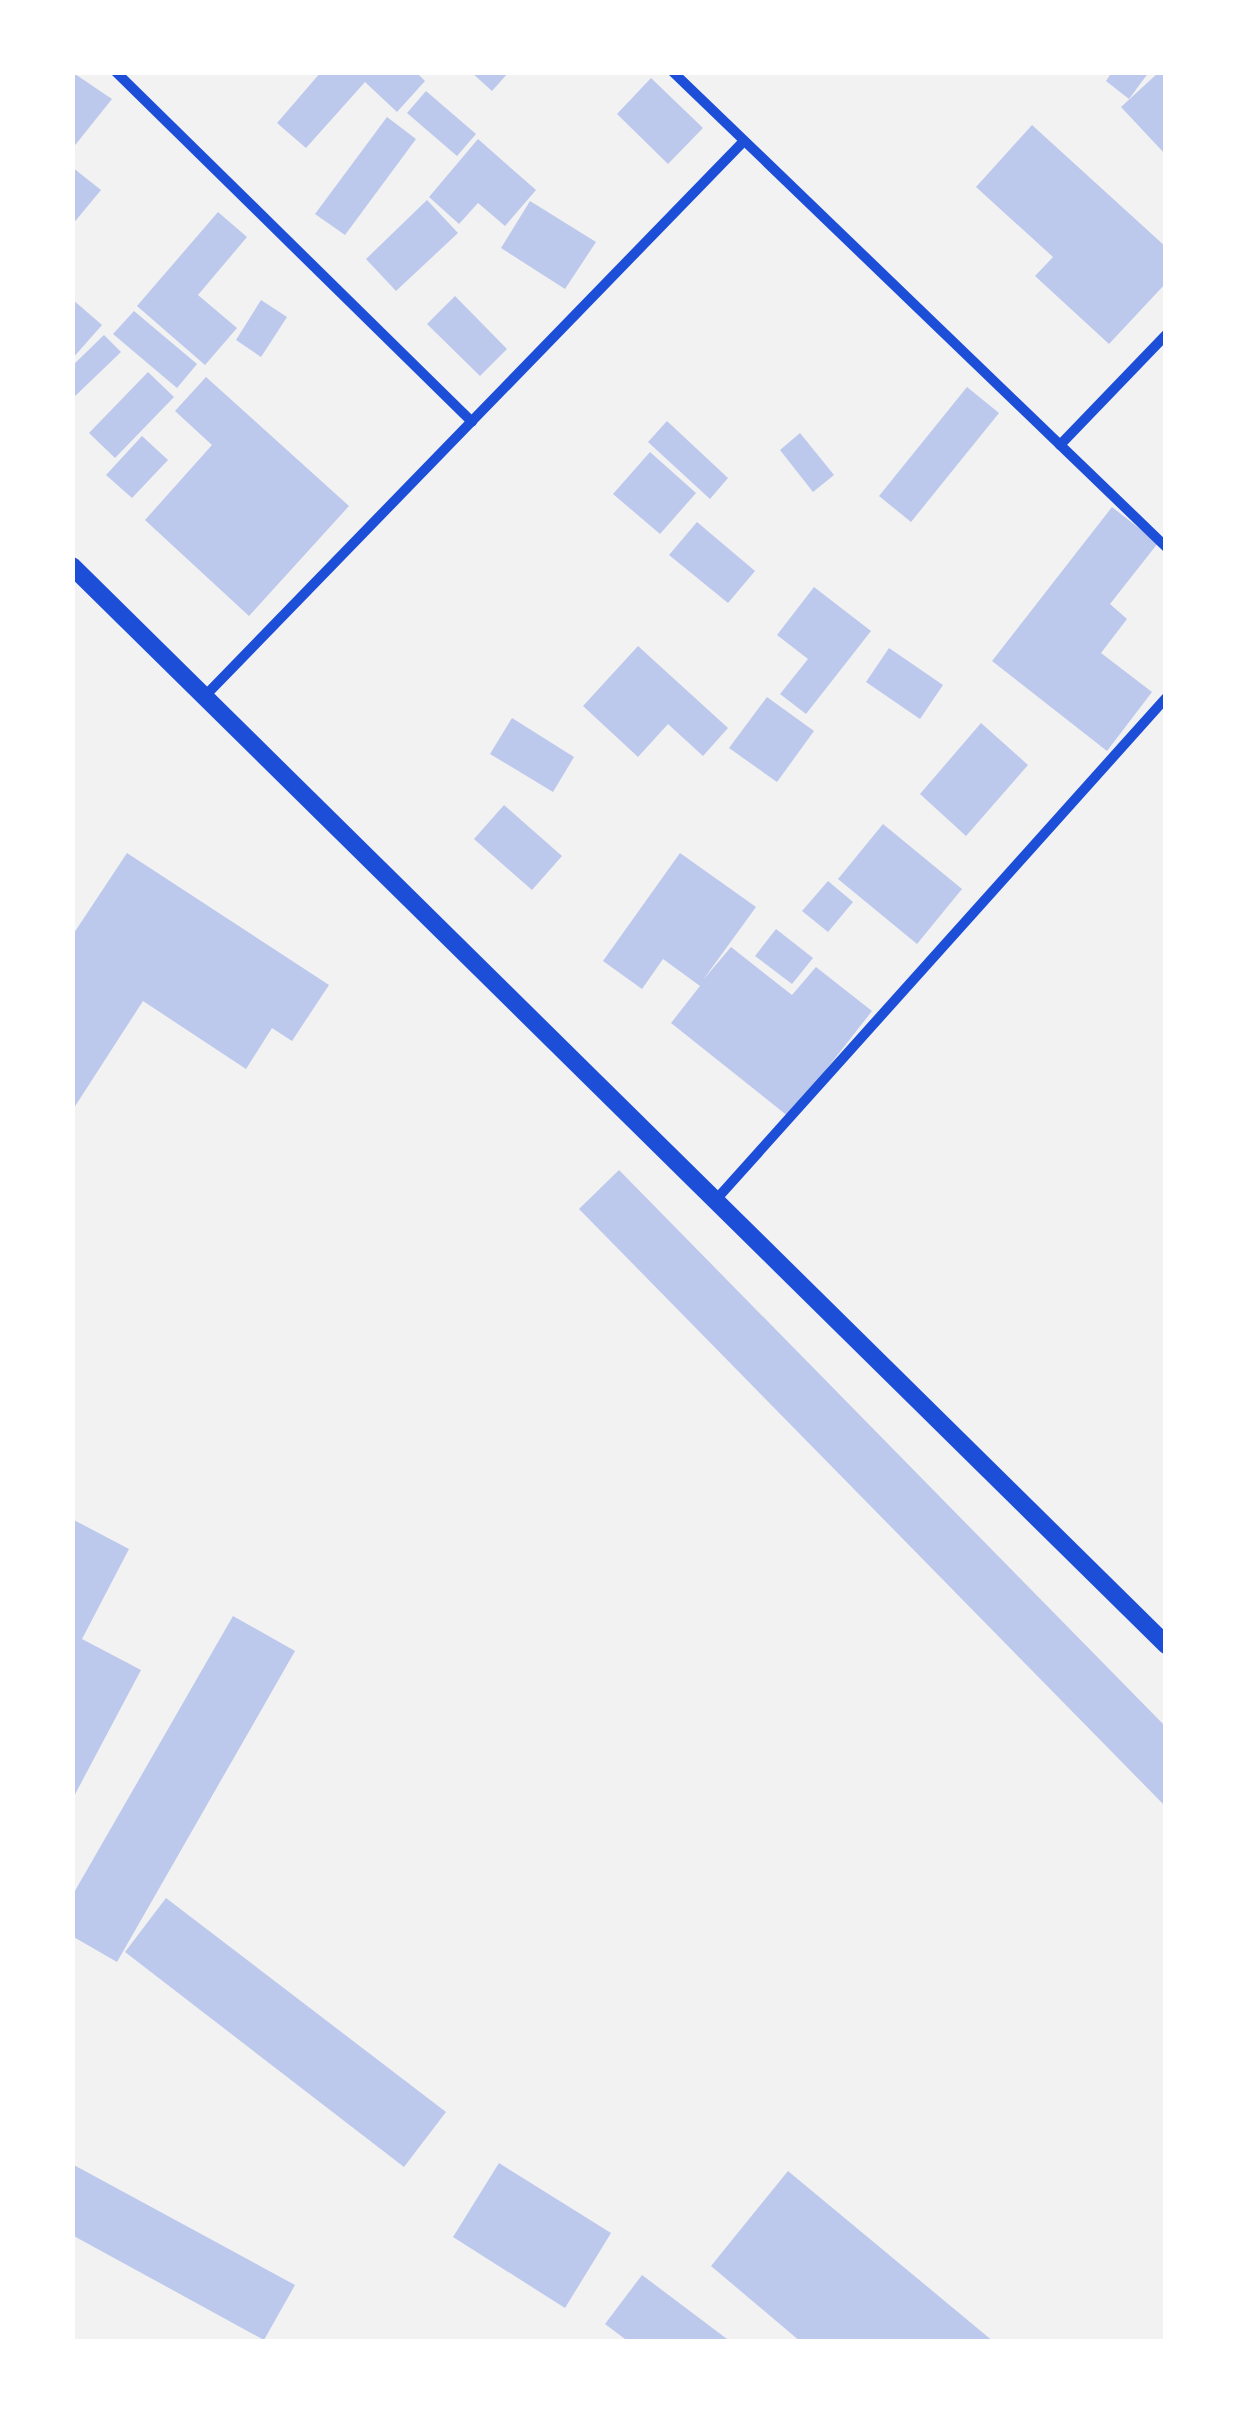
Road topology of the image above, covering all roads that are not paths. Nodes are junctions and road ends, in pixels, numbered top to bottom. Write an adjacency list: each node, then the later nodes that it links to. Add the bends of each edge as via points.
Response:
1 (116, 72): 5 (street)
2 (673, 72): 3 (street)
3 (743, 142): 5 (street); 6 (street)
4 (1166, 335): 6 (street)
5 (472, 422): 9 (street)
6 (1060, 445): 7 (street)
7 (1166, 547)
8 (72, 566): 9 (street)
9 (204, 697): 11 (street)
10 (1166, 698): 11 (street)
11 (713, 1203): 12 (street)
12 (1166, 1645)

